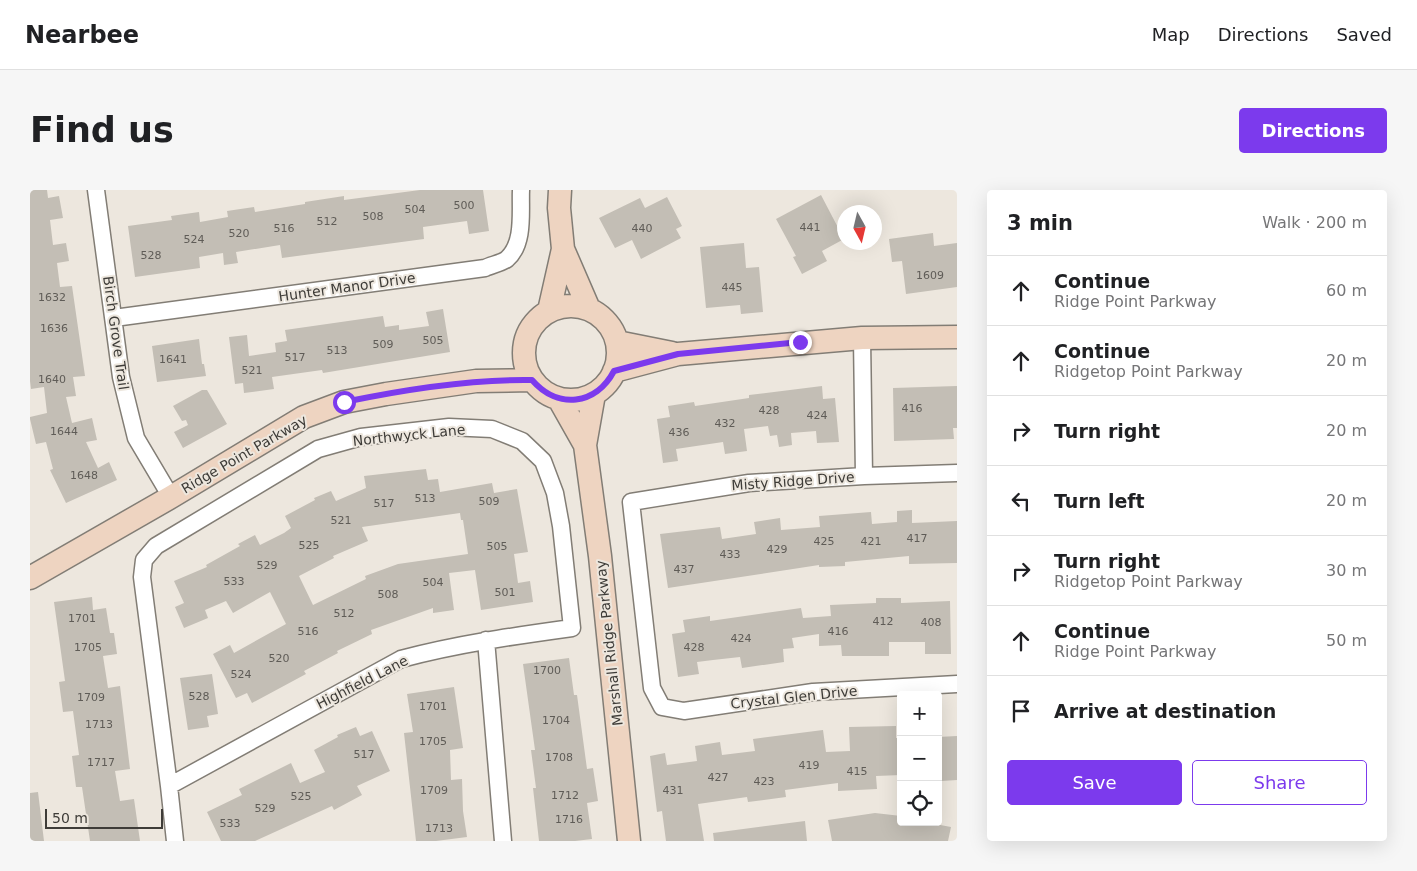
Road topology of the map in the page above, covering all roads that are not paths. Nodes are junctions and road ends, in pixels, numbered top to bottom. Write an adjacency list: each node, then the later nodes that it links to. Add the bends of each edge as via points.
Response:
1 (96, 190): 7 (street, Birch Grove Trail)
2 (521, 190): 7 (street, Hunter Manor Drive, via 516,248 506,260 485,268)
3 (560, 190): 4 (street)
4 (563, 249): 5 (street); 6 (street)
5 (589, 309): 6 (street, via 565,306); 10 (street, via 606,321)
6 (549, 311): 12 (street, via 532,326 525,340)
7 (114, 318): 21 (street, Birch Grove Trail, via 120,377 136,438)
8 (957, 337): 9 (street)
9 (862, 338): 11 (street); 20 (street)
10 (617, 342): 11 (street); 13 (street)
11 (678, 354): 13 (street)
12 (523, 355): 14 (street); 15 (street)
13 (614, 371): 16 (street)
14 (532, 380): 15 (street); 17 (street, via 544,392)
15 (476, 381): 21 (street, Ridge Point Parkway, via 386,394 336,405 304,417)
16 (594, 394): 17 (street, via 571,400); 18 (street, Marshall Ridge Parkway)
17 (559, 399): 18 (street, Marshall Ridge Parkway)
18 (586, 445): 30 (street, Marshall Ridge Parkway)
19 (957, 473): 20 (street, Misty Ridge Drive)
20 (864, 476): 26 (street, Misty Ridge Drive, via 749,483 631,502 652,688)
21 (171, 497): 22 (street, Ridge Point Parkway)
22 (30, 578)
23 (572, 628): 24 (street, Highfield Lane); 27 (street, Northwyck Lane, via 555,493 543,461 522,442 492,428 449,427 361,437 318,449 156,546 144,560 142,577)
24 (486, 640): 27 (street, Highfield Lane, via 401,658); 29 (street)
25 (957, 684): 26 (street, Crystal Glen Drive, via 813,692 684,711)
26 (662, 707)
27 (169, 786): 28 (street)
28 (175, 841)
29 (503, 841)
30 (629, 841)

